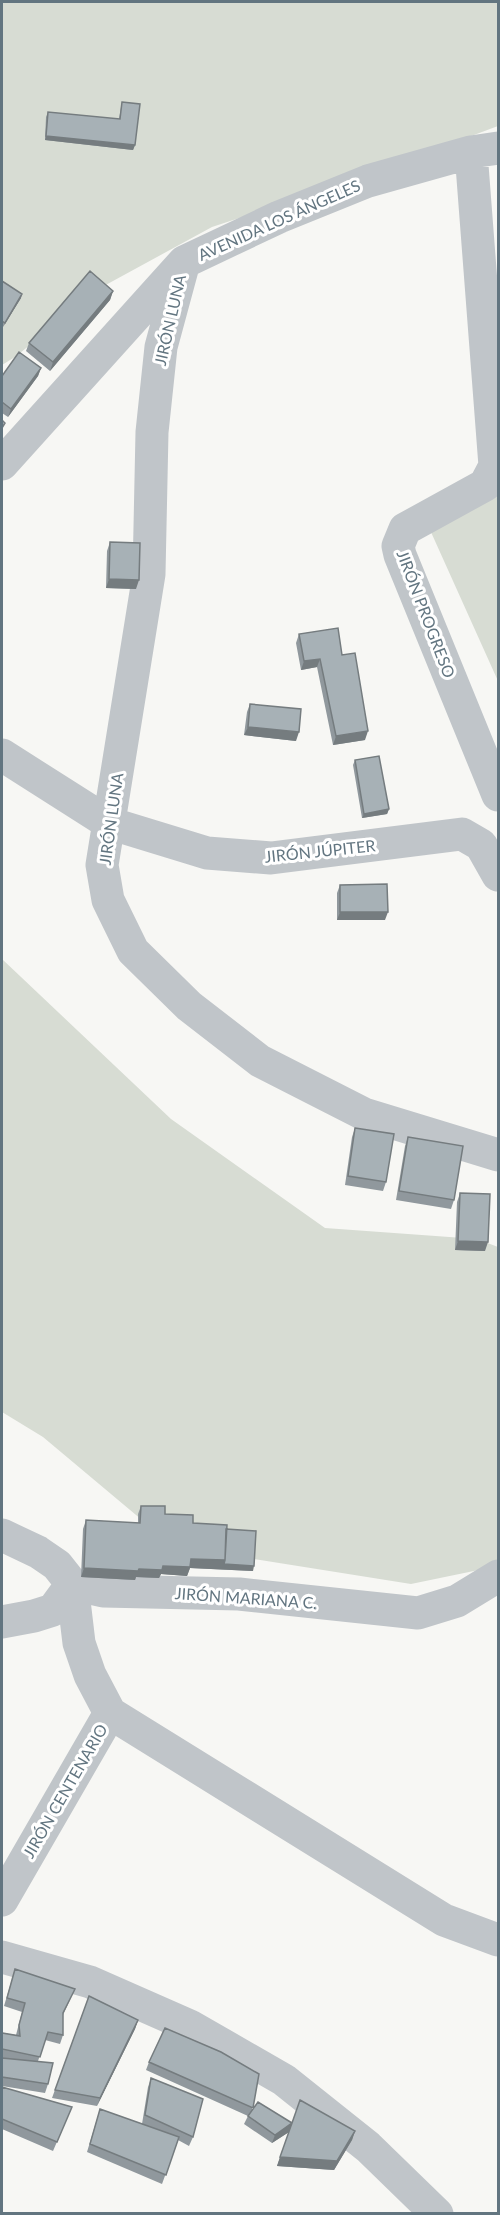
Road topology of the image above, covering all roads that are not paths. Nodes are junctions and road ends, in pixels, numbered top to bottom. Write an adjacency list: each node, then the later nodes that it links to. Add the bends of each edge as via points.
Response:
1 (484, 150): 2 (street, AVENIDA LOS ÁNGELES, via 368,181); 5 (street, JIRÓN PROGRESO, via 495,466 485,485 405,529 398,546)
2 (184, 262): 3 (street, AVENIDA LOS ÁNGELES); 6 (street, JIRÓN LUNA, via 161,347 152,432 149,574)
3 (2, 464)
4 (2, 755): 6 (street, JIRÓN JÚPITER)
5 (498, 795)
6 (109, 823): 7 (street, JIRÓN JÚPITER, via 207,853 271,858 462,834 481,844); 8 (street, JIRÓN LUNA, via 102,865 108,900 133,951 189,1006 260,1061 364,1114)
7 (498, 875)
8 (498, 1155)
9 (2, 1535): 11 (street, via 57,1565)
10 (498, 1576): 11 (street, JIRÓN MARIANA C., via 457,1601 418,1613 239,1594 102,1591)
11 (72, 1584): 12 (street, via 53,1610); 13 (street, via 79,1643)
12 (2, 1622)
13 (110, 1713): 14 (street, JIRÓN CENTENARIO); 15 (street, via 444,1920)
14 (2, 1900)
15 (498, 1940)
16 (2, 1957): 17 (street, via 100,1987 190,2026 284,2080 368,2147)
17 (437, 2214)

